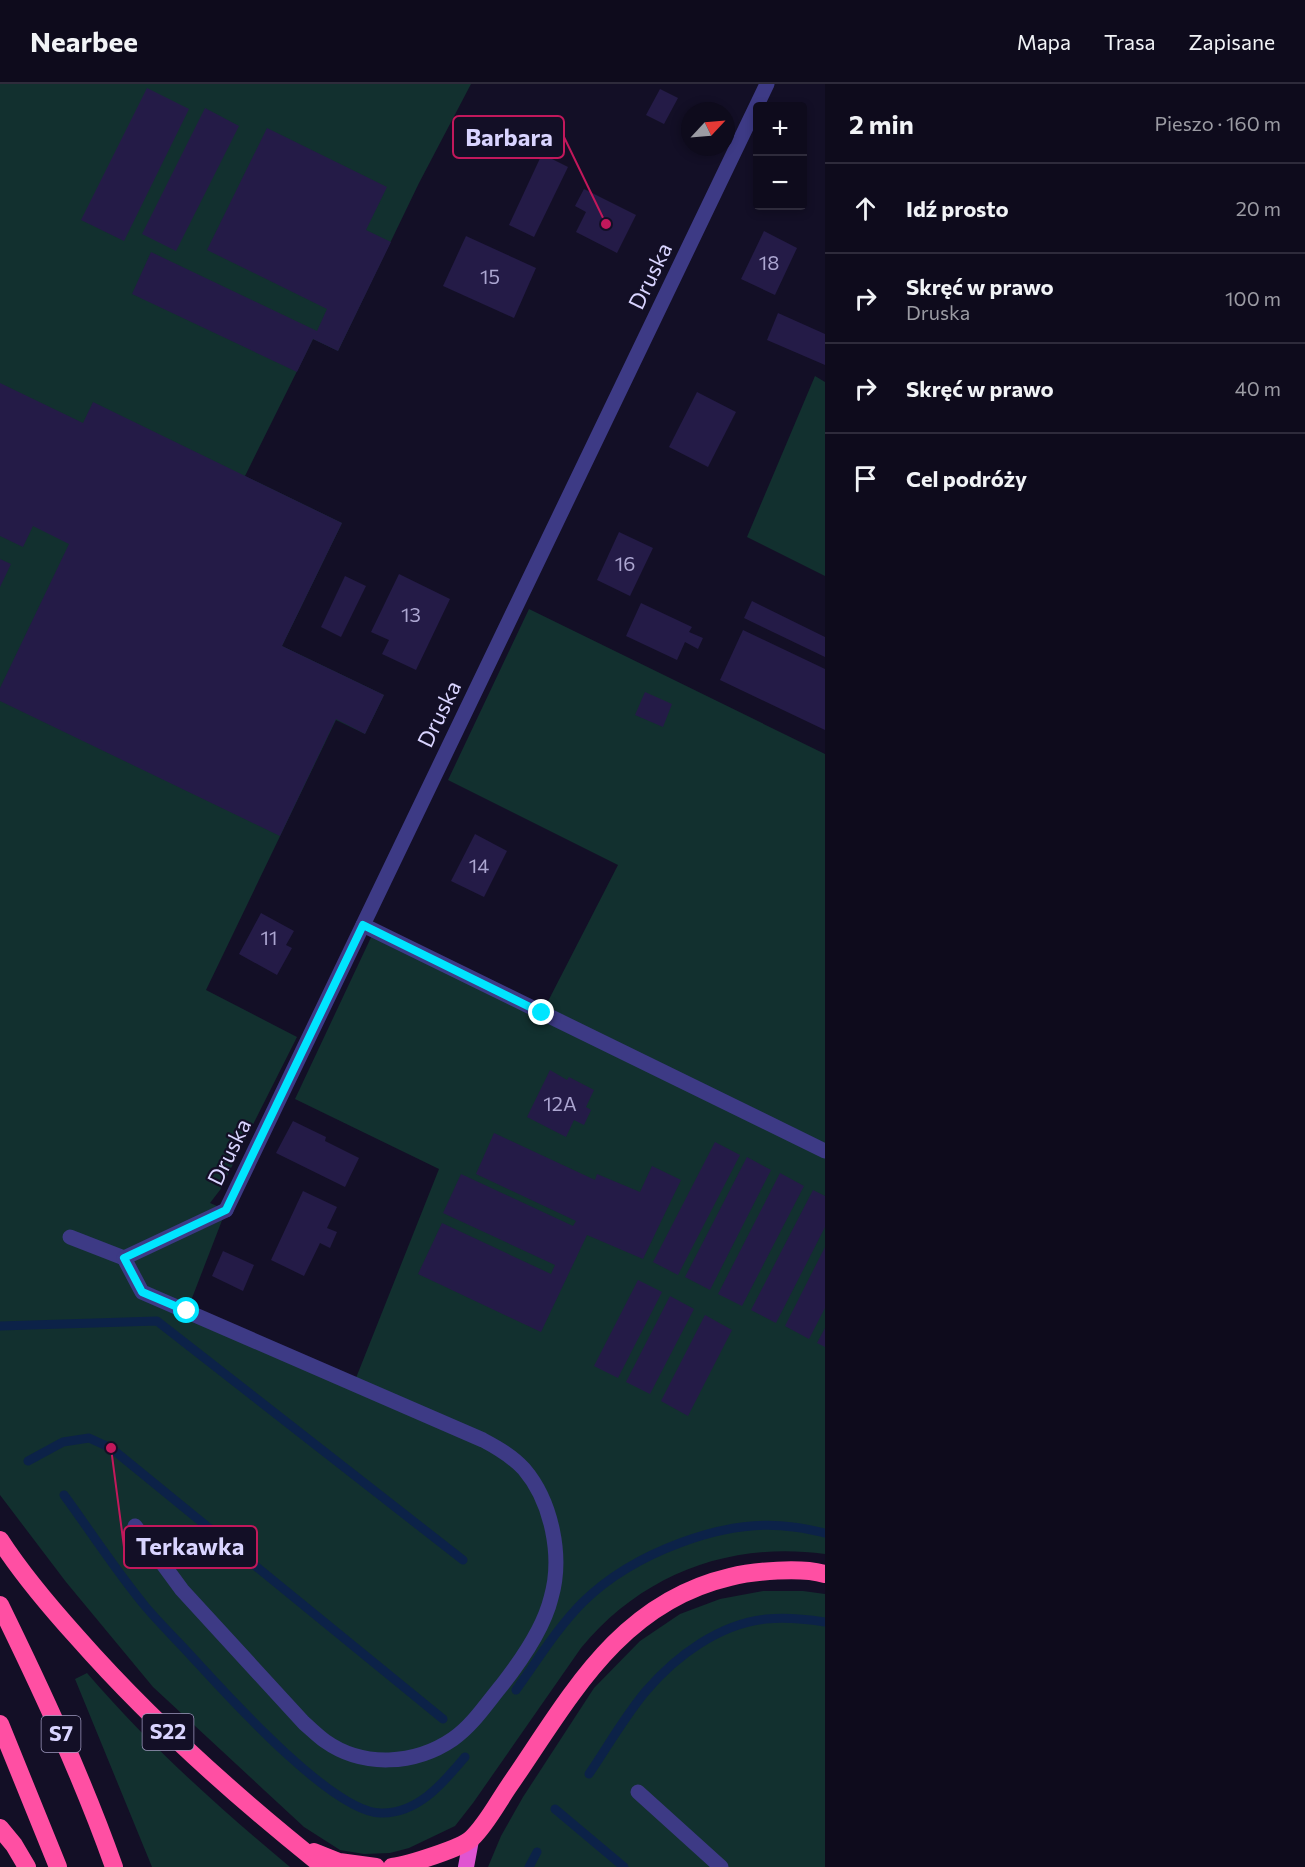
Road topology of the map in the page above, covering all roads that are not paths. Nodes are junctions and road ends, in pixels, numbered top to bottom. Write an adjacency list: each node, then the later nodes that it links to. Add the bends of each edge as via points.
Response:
1 (767, 84): 2 (street, Druska)
2 (363, 925): 3 (street); 5 (street, Druska, via 226,1210)
3 (825, 1151)
4 (70, 1237): 5 (street)
5 (124, 1258): 6 (street, via 142,1292 483,1440 507,1454 536,1486 545,1508 552,1528 555,1580 544,1618 511,1673 473,1722 434,1750 414,1757 367,1760 325,1741 304,1723 182,1590)
6 (135, 1526)
7 (0, 1540): 14 (highway, S22, via 53,1610 113,1678 177,1741)
8 (825, 1574): 13 (highway, via 742,1574 694,1588 651,1611 620,1636 586,1675)
9 (0, 1605): 17 (highway, S7, via 92,1804)
10 (0, 1724): 16 (highway, S7)
11 (638, 1792): 22 (street)
12 (0, 1828): 15 (highway)
13 (471, 1840): 20 (highway, via 414,1863); 21 (highway)
14 (294, 1843): 18 (highway, S22); 19 (highway, via 339,1862)
15 (27, 1867)
16 (58, 1867)
17 (114, 1867)
18 (324, 1867)
19 (375, 1867)
20 (392, 1867)
21 (466, 1867)
22 (721, 1867)

